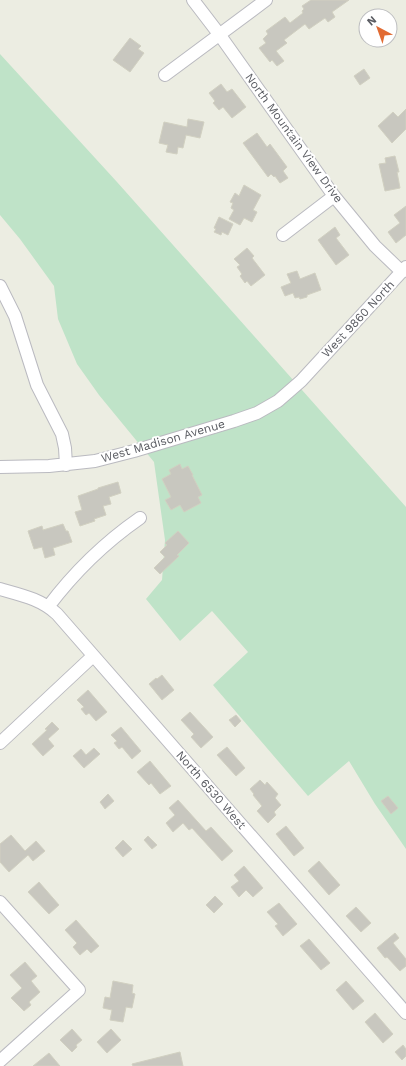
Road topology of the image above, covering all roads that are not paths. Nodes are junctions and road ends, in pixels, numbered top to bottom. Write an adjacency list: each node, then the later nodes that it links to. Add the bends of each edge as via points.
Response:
1 (193, 0): 3 (street, North Mountain View Drive)
2 (266, 0): 3 (street)
3 (220, 34): 4 (street); 5 (street, North Mountain View Drive)
4 (165, 75)
5 (334, 196): 6 (street); 7 (street, North Mountain View Drive, via 375,246)
6 (283, 236)
7 (404, 270): 9 (street, West 9860 North)
8 (0, 286): 10 (street, via 17,321 37,385 62,434)
9 (310, 372): 10 (street, West Madison Avenue, via 278,401 246,417 114,457)
10 (66, 465): 11 (street, West Madison Avenue)
11 (0, 467)
12 (140, 518): 14 (street, via 90,558)
13 (0, 589): 14 (street, North 6530 West, via 35,599)
14 (48, 607): 15 (street, North 6530 West)
15 (93, 656): 16 (street); 18 (street, North 6530 West)
16 (0, 743)
17 (0, 902): 19 (street, via 79,990)
18 (406, 1013)
19 (0, 1062)

